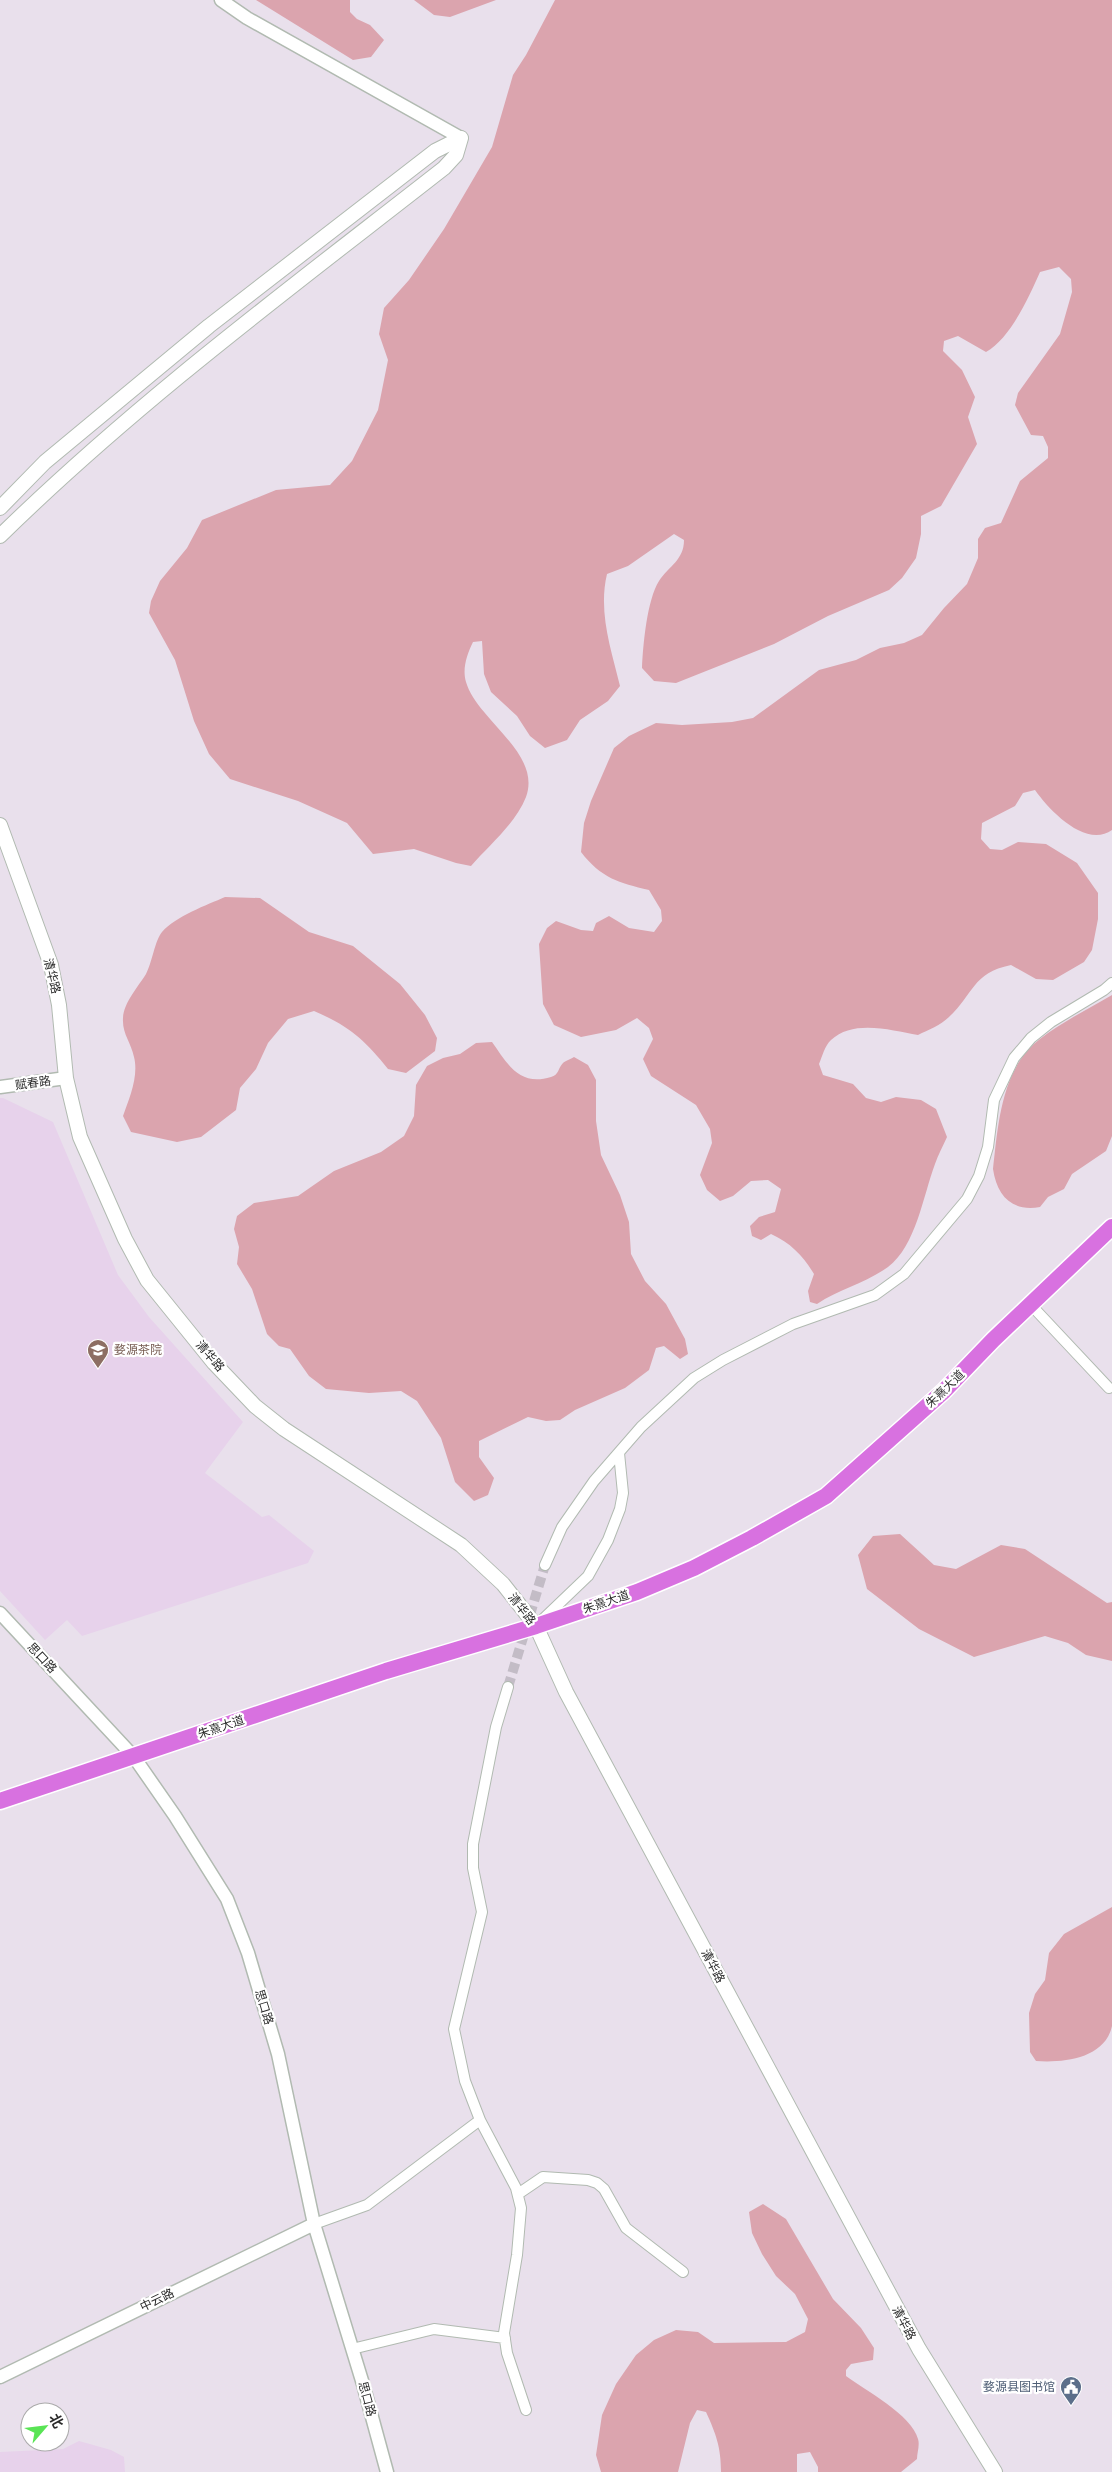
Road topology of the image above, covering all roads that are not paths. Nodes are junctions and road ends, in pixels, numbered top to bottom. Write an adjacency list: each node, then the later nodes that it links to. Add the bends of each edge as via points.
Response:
1 (221, 0): 2 (street)
2 (461, 138): 3 (main road, via 428,156 209,326 45,462); 4 (main road, via 456,155 444,168 234,330 80,460)
3 (0, 508)
4 (0, 536)
5 (0, 825): 7 (main road, 清华路, via 51,965 61,1014)
6 (1112, 983): 12 (street, via 1030,1038 1014,1058 994,1100 988,1147 979,1176 967,1199 904,1274 875,1295 793,1324 715,1364 694,1378 641,1427)
7 (66, 1078): 8 (street, 赋春路); 15 (main road, 清华路, via 80,1137 125,1239 147,1280 214,1362 255,1406 284,1429 461,1545 503,1584)
8 (0, 1088)
9 (1112, 1227): 10 (main road, 朱熹大道)
10 (1031, 1305): 11 (street); 15 (main road, 朱熹大道, via 944,1391 826,1496 694,1568 637,1592)
11 (1109, 1388)
12 (619, 1453): 13 (street, via 594,1481 562,1527); 15 (street, via 623,1493 608,1540 582,1582)
13 (544, 1565)
14 (0, 1613): 17 (street, 思口路)
15 (536, 1626): 17 (main road, 朱熹大道, via 386,1670); 28 (main road, 清华路, via 566,1692 909,2332)
16 (508, 1687): 19 (street, via 496,1727 473,1844 473,1868 482,1912 454,2029 465,2081)
17 (134, 1757): 18 (main road, 朱熹大道); 21 (street, 思口路, via 175,1816 231,1908 278,2054)
18 (0, 1801)
19 (480, 2120): 20 (street); 21 (street, via 368,2205)
20 (518, 2194): 22 (street, via 543,2178 597,2183 604,2189 626,2228); 23 (street, via 521,2208)
21 (314, 2224): 24 (street, 思口路); 25 (street, 中云路)
22 (683, 2272)
23 (505, 2338): 24 (street, via 434,2329); 26 (street)
24 (352, 2349): 27 (street, 思口路)
25 (0, 2376)
26 (526, 2410)
27 (386, 2472)
28 (995, 2472)

